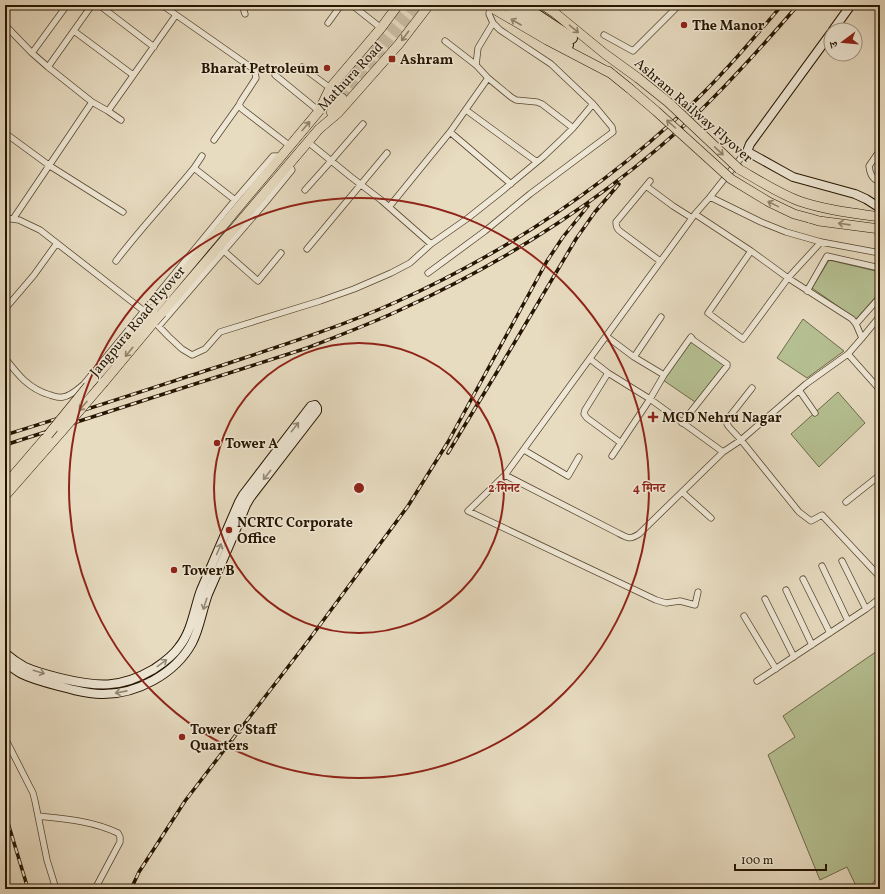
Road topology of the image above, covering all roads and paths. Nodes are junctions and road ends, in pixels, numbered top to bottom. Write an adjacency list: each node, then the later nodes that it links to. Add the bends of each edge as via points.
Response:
1 (67, 5): 29 (street)
2 (92, 5): 23 (street)
3 (99, 5): 28 (street)
4 (162, 5): 17 (street)
5 (242, 5): 16 (street)
6 (341, 5): 19 (street)
7 (352, 5): 22 (street)
8 (398, 5): 22 (main road, Mathura Road)
9 (428, 5): 47 (main road, Mathura Road, one-way to 47, via 399,44 338,113)
10 (506, 5): 26 (highway)
11 (522, 5): 26 (highway)
12 (543, 5): 30 (main road, one-way to 30)
13 (679, 5): 24 (street, via 634,51)
14 (851, 5): 18 (main road)
15 (489, 6): 20 (street); 34 (main road, one-way to 15)
16 (245, 14)
17 (176, 15): 28 (street); 41 (street, via 255,72 256,78)
18 (839, 22)
19 (328, 23)
20 (493, 23): 31 (street, via 478,48); 40 (street, via 551,64)
21 (5, 26): 29 (street)
22 (381, 28): 38 (main road, Mathura Road)
23 (74, 31): 32 (street); 35 (street)
24 (604, 35)
25 (445, 41): 31 (street)
26 (570, 42): 30 (main road); 34 (main road)
27 (823, 43): 54 (main road)
28 (154, 47): 35 (street)
29 (32, 53): 32 (street)
30 (605, 54): 74 (main road, Ashram Railway Flyover, one-way to 74, bridge, via 668,102 739,169 771,188 824,209)
31 (476, 65): 37 (street)
32 (48, 67): 39 (street)
33 (302, 67): 38 (street)
34 (612, 74): 77 (main road, Ashram Railway Flyover, one-way to 34, bridge, via 819,221 794,214 769,202 735,182)
35 (133, 75): 43 (street)
36 (275, 75): 44 (street)
37 (488, 78): 42 (street); 48 (street, via 516,100 542,104)
38 (336, 93): 44 (main road, Mathura Road); 47 (main road)
39 (92, 102): 43 (street); 61 (street)
40 (593, 104): 48 (street); 89 (street, via 612,127 612,134)
41 (239, 105): 51 (street); 53 (street)
42 (466, 110): 49 (street); 60 (street)
43 (108, 111): 45 (street)
44 (319, 111): 53 (main road, Mathura Road, one-way to 44)
45 (122, 120)
46 (363, 124): 59 (street)
47 (318, 128): 52 (main road, Mathura Road)
48 (573, 128): 60 (street)
49 (450, 132): 66 (street); 70 (street)
50 (5, 133): 61 (street)
51 (214, 140)
52 (308, 142): 59 (street); 62 (main road, Mathura Road)
53 (290, 146): 58 (main road, Mathura Road)
54 (748, 149): 68 (street); 71 (main road, via 750,153 793,176 855,194)
55 (880, 150): 64 (street, via 869,166 870,174)
56 (386, 153): 65 (street)
57 (202, 156): 63 (street)
58 (278, 160): 69 (street, via 273,156); 119 (main road, Jangpura Road Flyover, bridge)
59 (331, 161): 65 (street); 67 (street)
60 (537, 162): 66 (street)
61 (50, 166): 72 (street); 76 (street)
62 (287, 167): 82 (street, via 292,170); 125 (main road, Jangpura Road Flyover, one-way to 125, bridge)
63 (194, 168): 69 (street); 86 (street)
64 (880, 182)
65 (360, 184): 70 (street); 81 (street)
66 (511, 184): 80 (street)
67 (305, 190)
68 (710, 197): 73 (street); 78 (street, via 761,222)
69 (235, 200): 94 (street)
70 (389, 207): 80 (street)
71 (880, 208)
72 (123, 212)
73 (693, 216): 83 (street); 87 (street); 87 (street, via 673,206 648,184 616,222 621,232)
74 (880, 217)
75 (5, 218): 76 (street)
76 (14, 219): 79 (street, via 40,230)
77 (880, 229)
78 (821, 242): 85 (street); 90 (street)
79 (57, 243): 93 (street); 94 (street)
80 (431, 244): 98 (street, via 410,263 354,289 220,332 205,349 192,355)
81 (307, 249)
82 (224, 251): 84 (street, via 258,281); 98 (street)
83 (750, 251): 90 (street); 90 (street, via 708,313 743,339)
84 (282, 253)
85 (880, 253)
86 (116, 261)
87 (660, 261): 99 (street)
88 (880, 268): 91 (street, via 827,256)
89 (428, 273)
90 (788, 278): 91 (street)
91 (807, 291): 97 (street)
92 (880, 297): 97 (street)
93 (5, 310)
94 (144, 311): 98 (street); 103 (street, via 84,384 66,396 56,397 33,388)
95 (880, 316): 100 (street)
96 (661, 317): 102 (street)
97 (856, 324): 100 (street)
98 (159, 326)
99 (606, 336): 102 (street); 104 (street)
100 (862, 338): 101 (street)
101 (848, 354): 108 (street); 109 (street)
102 (634, 357): 106 (street)
103 (5, 358)
104 (590, 359): 105 (street); 115 (street)
105 (608, 373): 110 (street); 114 (street, via 584,414)
106 (664, 375): 110 (street); 112 (street, via 691,337 727,364)
107 (752, 388): 113 (street, via 730,416 727,424)
108 (799, 390): 111 (street); 113 (street)
109 (880, 390)
110 (650, 399): 112 (street); 114 (street)
111 (816, 413)
112 (682, 423): 116 (street)
113 (741, 440): 116 (street); 130 (street, via 800,512 811,521 822,515)
114 (621, 443): 117 (street)
115 (524, 450): 118 (street, via 568,476); 120 (street)
116 (723, 452): 124 (street)
117 (612, 456)
118 (579, 457)
119 (19, 469): 122 (main road); 123 (main road, Jangpura Road Flyover)
120 (505, 475): 124 (street, via 626,537 633,538); 133 (street, via 468,511 656,600 666,603 680,601 695,605)
121 (880, 475): 126 (street)
122 (5, 476)
123 (5, 485)
124 (682, 492): 127 (street)
125 (5, 496)
126 (846, 502)
127 (711, 518)
128 (842, 561): 136 (street)
129 (822, 566): 138 (street)
130 (880, 578)
131 (803, 579): 139 (street)
132 (786, 590): 140 (street)
133 (698, 592)
134 (880, 598): 136 (street)
135 (765, 599): 142 (street)
136 (866, 609): 138 (street)
137 (744, 616): 144 (street)
138 (848, 621): 139 (street)
139 (830, 633): 140 (street)
140 (812, 645): 142 (street)
141 (5, 653): 143 (main road, one-way to 143, via 36,672 93,685 125,682 144,674 172,656 185,638 202,590 243,495 311,406 317,408 246,505 205,603 192,644 175,665 142,685 123,692 102,694 33,678 21,674)
142 (794, 657): 144 (street)
143 (5, 662)
144 (776, 669): 145 (street)
145 (757, 681)
146 (5, 738): 147 (street, via 33,793)
147 (38, 816): 148 (street); 149 (street, via 94,824 118,833 120,842)
148 (56, 889)
149 (95, 889)

